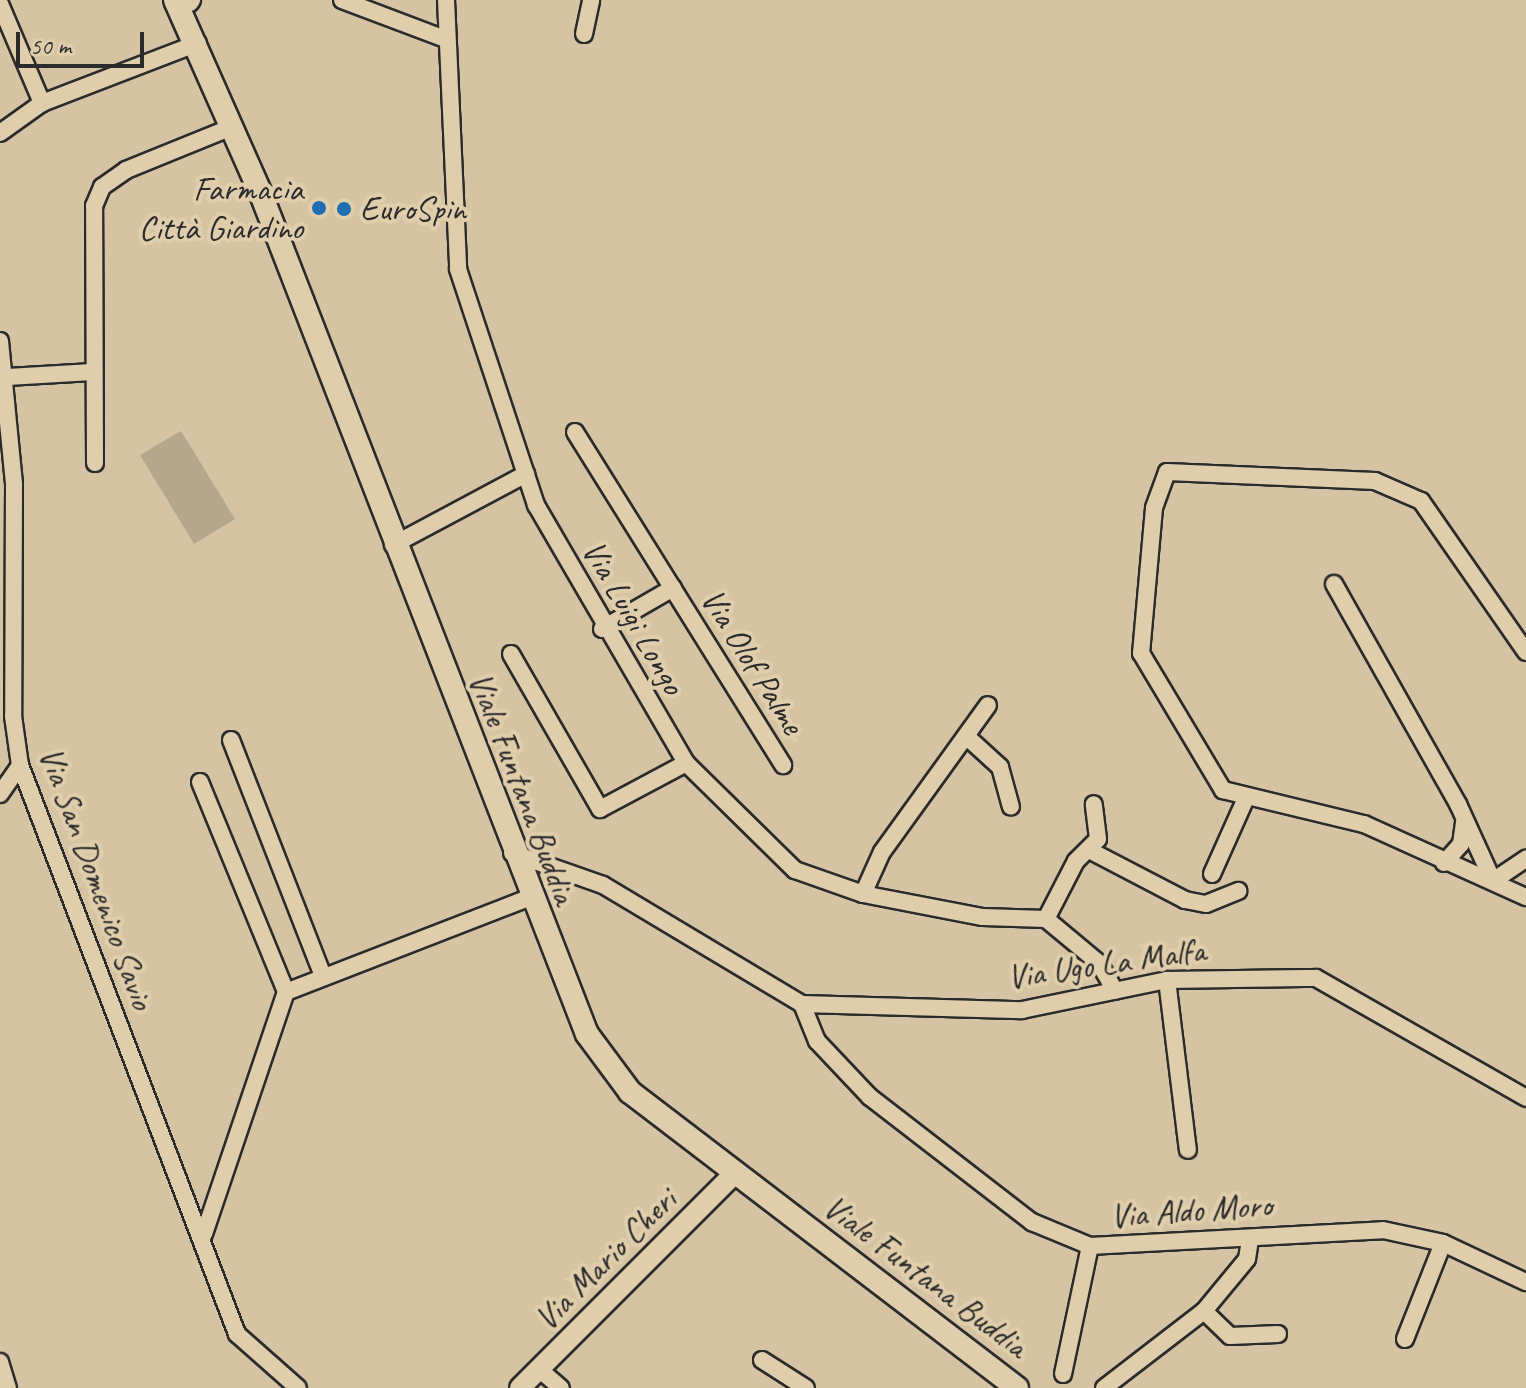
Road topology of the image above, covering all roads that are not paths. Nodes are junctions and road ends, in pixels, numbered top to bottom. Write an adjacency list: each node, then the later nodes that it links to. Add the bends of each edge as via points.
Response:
1 (342, 0): 7 (street)
2 (446, 0): 7 (street, Via Luigi Longo)
3 (591, 0): 6 (street)
4 (187, 1): 8 (main road, Viale Funtana Buddia)
5 (0, 4): 9 (street)
6 (584, 34)
7 (445, 39): 17 (street, Via Luigi Longo, via 458,269)
8 (198, 43): 9 (street); 10 (main road, Viale Funtana Buddia)
9 (42, 103): 11 (street)
10 (232, 127): 13 (street, via 102,187 90,230); 18 (main road, Viale Funtana Buddia)
11 (0, 133)
12 (0, 341): 14 (street, Via San Domenico Savio)
13 (93, 372): 14 (street); 16 (street)
14 (7, 377): 28 (street, Via San Domenico Savio, via 13,716)
15 (575, 432): 20 (street, Via Olof Palme)
16 (95, 463)
17 (526, 474): 18 (street); 21 (street, Via Luigi Longo)
18 (393, 545): 37 (main road, Viale Funtana Buddia)
19 (1334, 584): 35 (street)
20 (673, 588): 21 (street, Via Olof Palme); 29 (street, Via Olof Palme)
21 (602, 629): 27 (street, Via Luigi Longo)
22 (1526, 652): 32 (street, via 1421,501 1375,481 1167,472 1154,508 1141,653 1207,771 1223,790)
23 (511, 654): 27 (street, via 600,809)
24 (988, 705): 25 (street)
25 (966, 736): 34 (street, via 1000,767); 43 (street, via 882,852)
26 (231, 740): 47 (street)
27 (686, 763): 43 (street, Via Luigi Longo, via 795,870)
28 (20, 765): 31 (street); 55 (street, Via San Domenico Savio)
29 (783, 765)
30 (200, 782): 50 (street)
31 (0, 794)
32 (1246, 798): 39 (street, via 1364,824); 40 (street)
33 (1094, 804): 36 (street, via 1098,839)
34 (1011, 807)
35 (1464, 820): 39 (street, via 1461,844); 41 (street)
36 (1089, 850): 42 (street, via 1185,900 1206,904); 46 (street)
37 (511, 853): 45 (main road, Viale Funtana Buddia); 51 (street, Via Ugo La Malfa, via 603,885)
38 (1526, 859): 41 (street)
39 (1444, 863): 41 (street)
40 (1212, 874)
41 (1493, 881): 44 (street)
42 (1238, 891)
43 (863, 894): 46 (street, Via Luigi Longo, via 983,917)
44 (1526, 897)
45 (528, 898): 47 (street); 54 (main road, Viale Funtana Buddia, via 599,1054 630,1092)
46 (1046, 919): 49 (street, via 1099,963)
47 (322, 974): 50 (street)
48 (1167, 980): 49 (street, Via Ugo La Malfa); 52 (street, Via Ugo La Malfa, via 1316,978); 53 (street)
49 (1115, 991): 51 (street, Via Ugo La Malfa, via 1022,1010)
50 (286, 992): 55 (street)
51 (802, 1004): 58 (street, Via Aldo Moro, via 817,1041 870,1097 1032,1222)
52 (1526, 1098)
53 (1188, 1150)
54 (734, 1174): 65 (street, Via Mario Cheri); 72 (main road, Viale Funtana Buddia)
55 (204, 1234): 68 (street, Via San Domenico Savio, via 237,1334)
56 (1250, 1239): 57 (street, Via Aldo Moro, via 1383,1230); 58 (street, Via Aldo Moro); 60 (street, via 1247,1259)
57 (1443, 1243): 59 (street, Via Aldo Moro); 62 (street)
58 (1090, 1246): 66 (street)
59 (1526, 1282)
60 (1204, 1311): 61 (street, via 1230,1336); 73 (street)
61 (1278, 1334)
62 (1405, 1339)
63 (762, 1360): 71 (street)
64 (0, 1362): 67 (street)
65 (539, 1369): 69 (street, Via Mario Cheri); 70 (street)
66 (1063, 1374)
67 (8, 1388)
68 (298, 1388)
69 (520, 1388)
70 (561, 1388)
71 (806, 1388)
72 (1017, 1388)
73 (1104, 1388)

